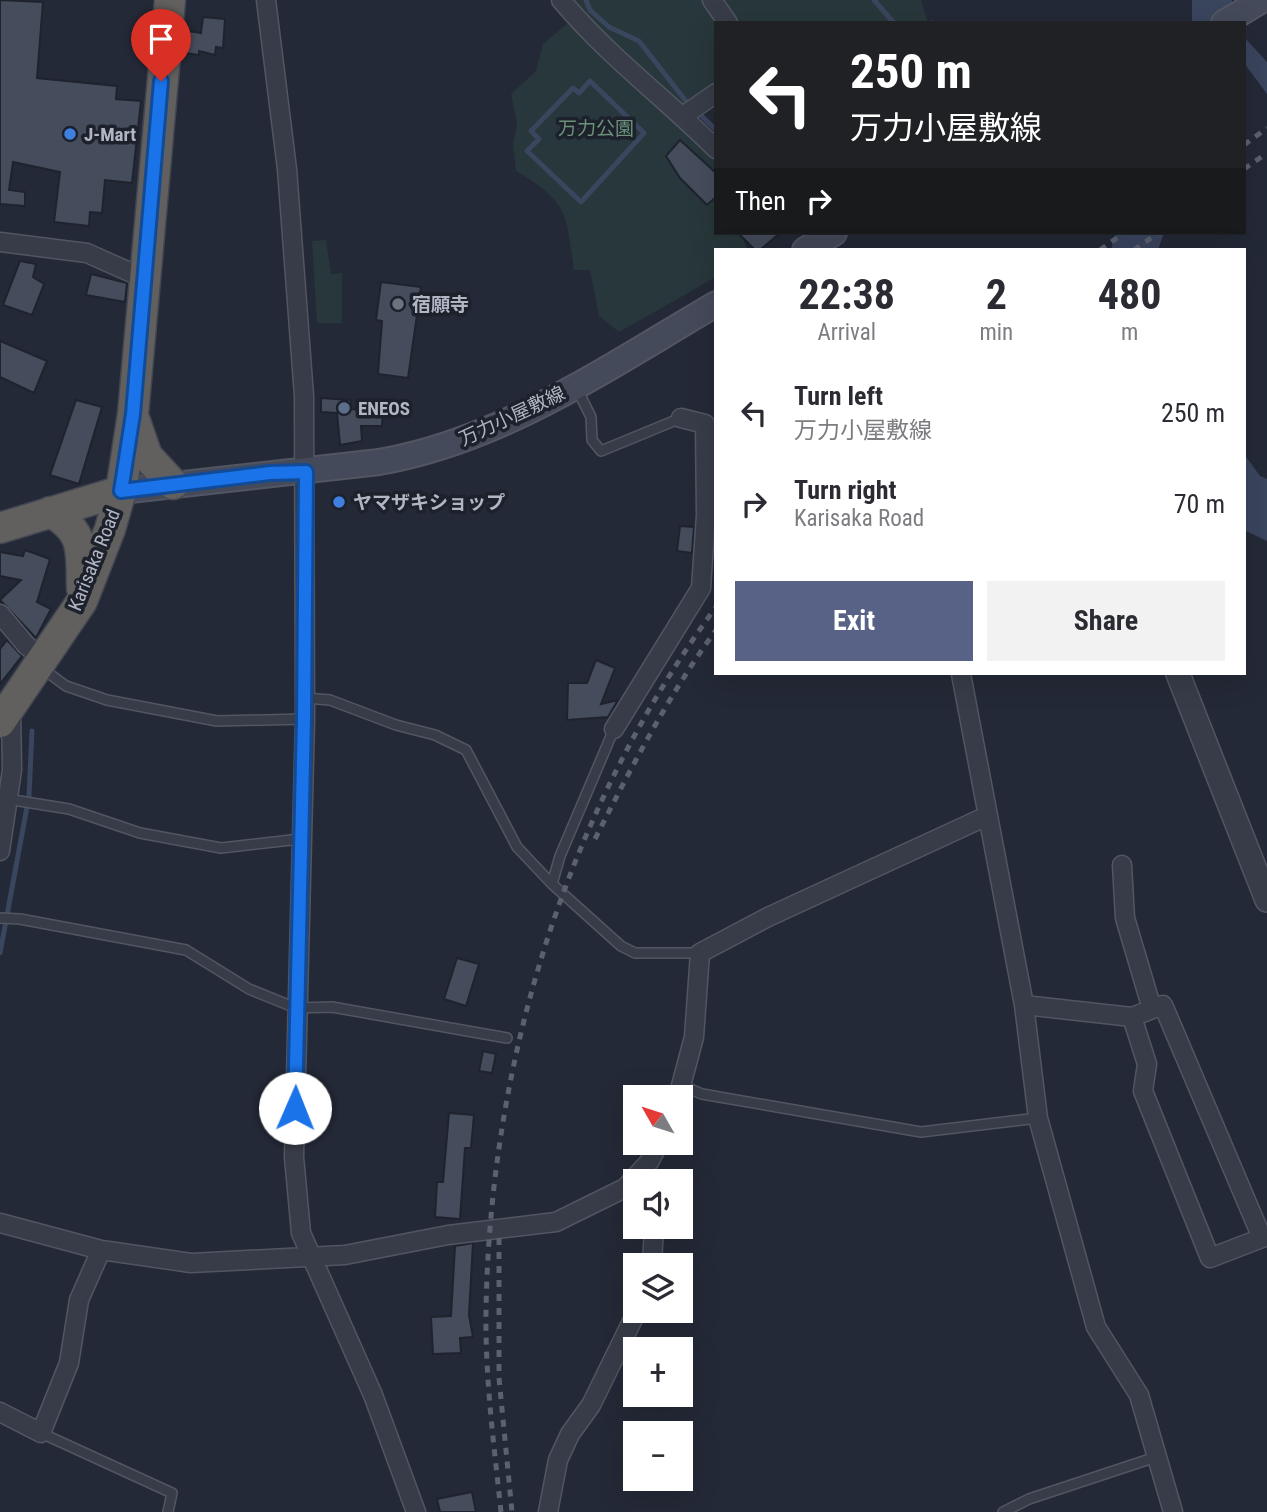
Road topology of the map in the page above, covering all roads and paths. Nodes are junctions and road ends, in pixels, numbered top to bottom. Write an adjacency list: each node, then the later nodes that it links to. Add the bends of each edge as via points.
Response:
1 (170, 0): 12 (highway, Karisaka Road)
2 (266, 0): 18 (street, via 302,345)
3 (561, 0): 9 (street, via 633,76)
4 (712, 0): 6 (street)
5 (1262, 0): 7 (main road)
6 (727, 21)
7 (1227, 21)
8 (714, 94): 9 (street)
9 (690, 111): 10 (street)
10 (714, 146)
11 (0, 242): 12 (street, via 88,253)
12 (143, 278): 15 (highway, Karisaka Road)
13 (714, 304): 14 (main road, 万力小屋敷線)
14 (576, 386): 16 (lane, via 591,417 592,440 601,451); 18 (main road, 万力小屋敷線, via 475,437 410,457)
15 (133, 414): 19 (highway, via 147,456); 20 (highway, Karisaka Road)
16 (681, 418): 17 (street)
17 (710, 418): 31 (street, via 701,588)
18 (306, 472): 19 (main road, 万力小屋敷線); 28 (street)
19 (173, 484): 20 (main road, 万力小屋敷線)
20 (121, 491): 21 (highway); 23 (highway, Karisaka Road)
21 (50, 512): 22 (highway); 23 (highway, via 78,536)
22 (0, 528)
23 (82, 601): 25 (highway, Karisaka Road)
24 (0, 614): 25 (street)
25 (42, 663): 29 (highway, Karisaka Road); 30 (lane, via 66,686 107,700 216,721)
26 (961, 675): 33 (street)
27 (1178, 675): 38 (street)
28 (305, 698): 30 (street); 37 (lane, via 330,701 435,735 466,750 517,847)
29 (5, 715): 32 (street, via 12,770)
30 (304, 719): 34 (street)
31 (614, 729): 37 (lane)
32 (7, 799): 34 (lane, via 69,808 140,833 221,848); 35 (street)
33 (987, 816): 40 (street, via 768,916); 41 (street)
34 (300, 839): 42 (street)
35 (0, 850)
36 (1122, 865): 43 (street, via 1125,918)
37 (552, 884): 40 (lane, via 621,946 635,953)
38 (1267, 900)
39 (0, 918): 42 (lane, via 186,950 249,989)
40 (700, 953): 46 (street, via 694,1037)
41 (1024, 1005): 44 (street); 48 (street)
42 (296, 1008): 45 (lane, via 332,1007); 54 (street, via 294,1157 301,1233)
43 (1152, 1009): 44 (street); 44 (street, via 1163,1005 1262,1238 1210,1258 1143,1091 1147,1065)
44 (1132, 1017)
45 (507, 1038)
46 (683, 1085)
47 (693, 1093): 48 (lane, via 922,1132)
48 (1038, 1118): 58 (street, via 1096,1327 1139,1395)
49 (653, 1155): 50 (street)
50 (649, 1162): 51 (street); 54 (street, via 625,1188 556,1222)
51 (649, 1169)
52 (0, 1223): 53 (street)
53 (101, 1250): 54 (street, via 191,1263); 57 (street, via 79,1300 69,1363)
54 (311, 1258): 60 (street, via 373,1395)
55 (631, 1323): 61 (street, via 558,1460)
56 (0, 1412): 57 (street)
57 (41, 1433): 59 (lane, via 172,1493)
58 (1158, 1456): 62 (lane); 63 (street)
59 (168, 1512)
60 (416, 1512)
61 (548, 1512)
62 (1003, 1512)
63 (1173, 1512)

